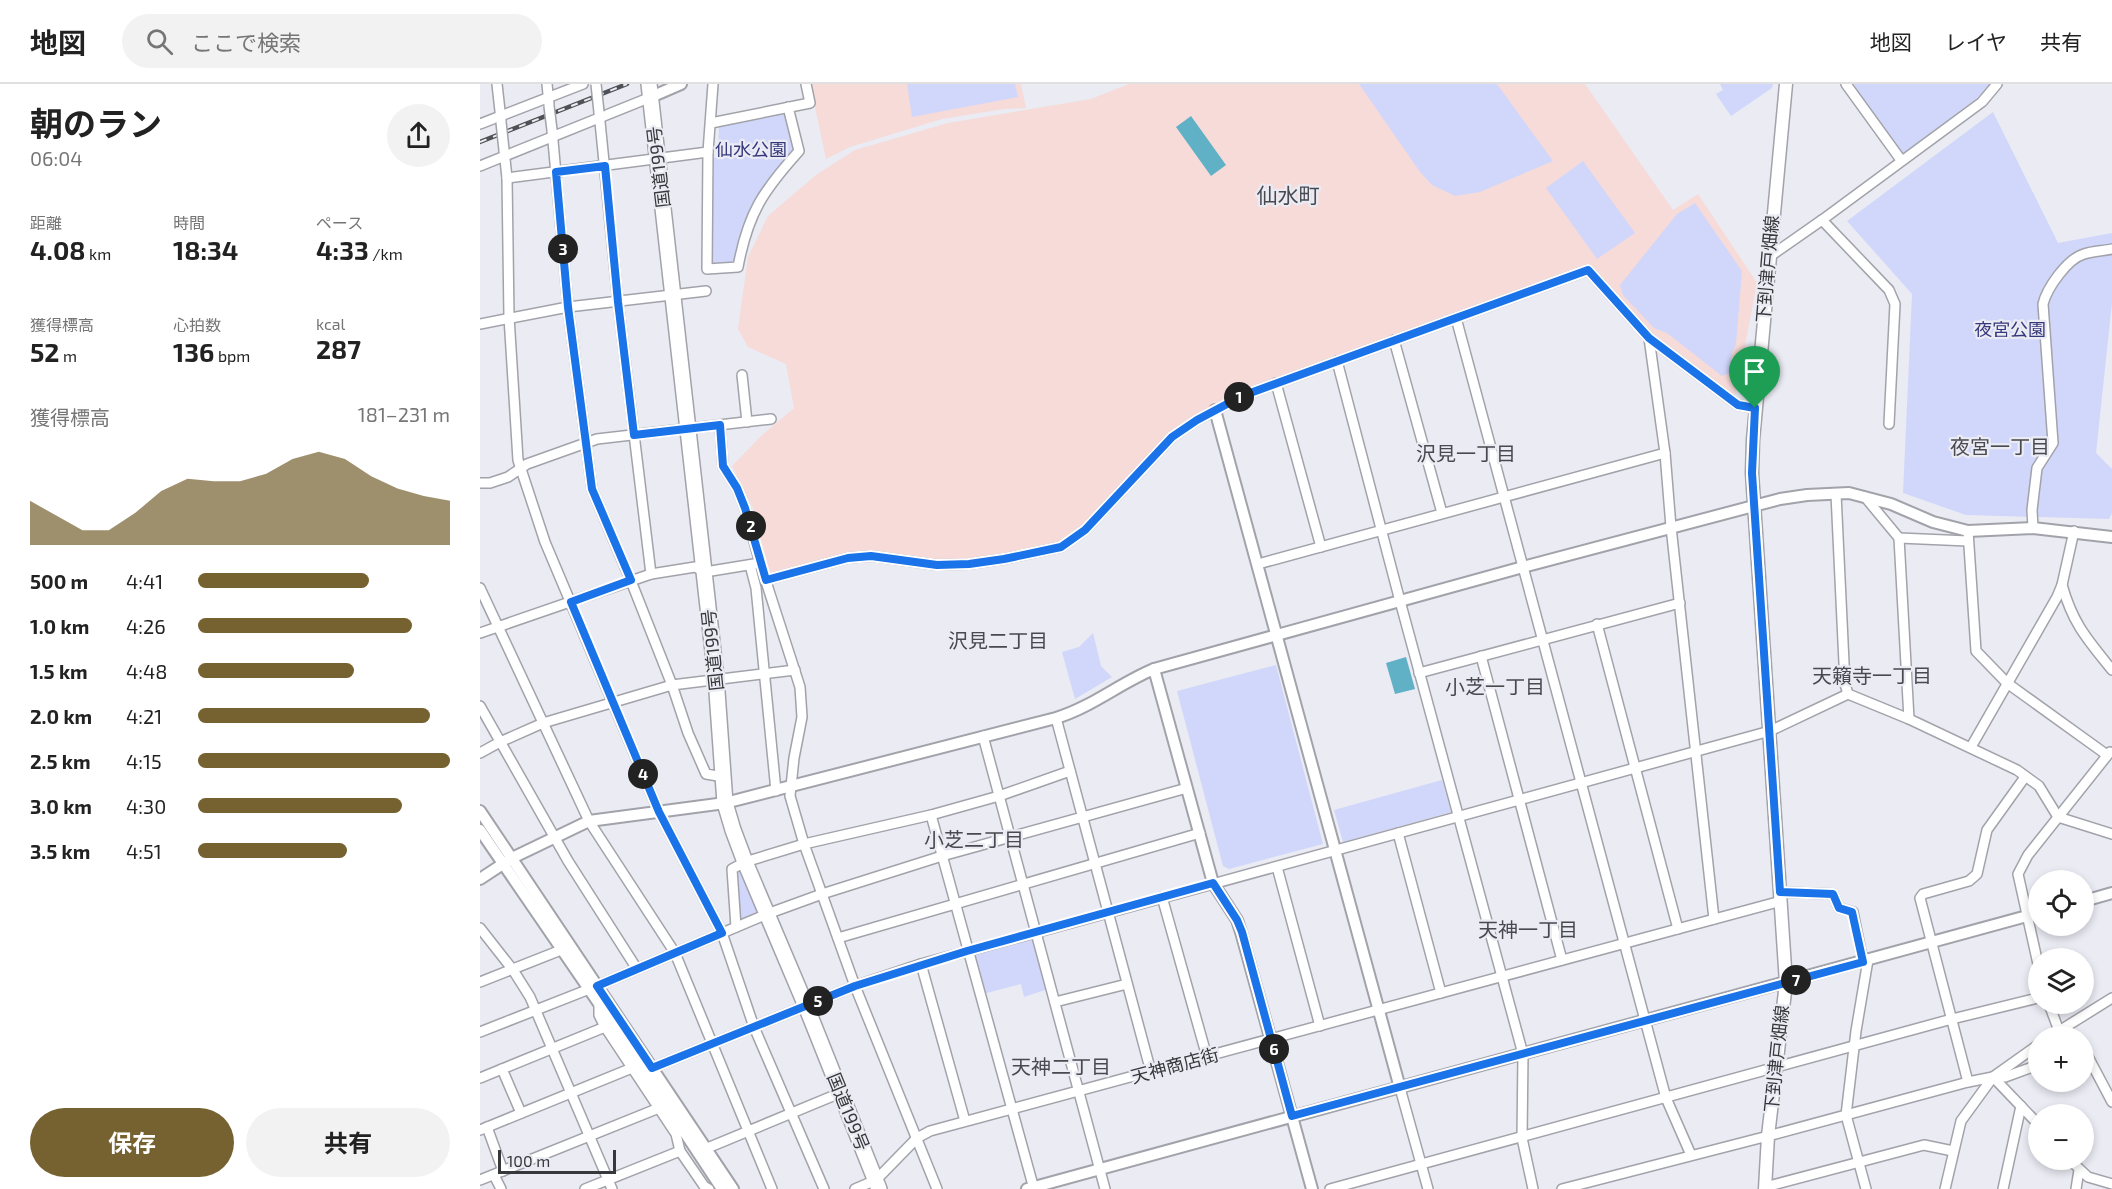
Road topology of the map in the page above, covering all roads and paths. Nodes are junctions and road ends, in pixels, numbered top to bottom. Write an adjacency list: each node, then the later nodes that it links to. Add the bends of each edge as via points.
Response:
1 (497, 84): 15 (street)
2 (547, 84): 12 (street)
3 (583, 84): 12 (street)
4 (596, 84): 14 (street, bridge)
5 (681, 84): 11 (street)
6 (713, 84): 16 (street)
7 (806, 84): 13 (street, via 810,103)
8 (1786, 84): 29 (main road, 下到津戸畑線)
9 (1846, 84): 22 (street)
10 (1997, 84): 22 (street, via 1982,102)
11 (650, 90): 14 (street); 21 (highway, 国道199号)
12 (549, 102): 15 (street); 18 (street, bridge)
13 (788, 107): 16 (street); 19 (street, via 799,151 758,202 744,236 738,267 707,269)
14 (600, 114): 18 (street); 24 (street)
15 (500, 119): 17 (street); 20 (street, bridge)
16 (711, 123): 19 (street)
17 (480, 124)
18 (553, 133): 20 (street); 25 (street)
19 (708, 152): 21 (street)
20 (505, 153): 23 (street); 26 (street)
21 (658, 160): 24 (street); 31 (highway, 国道199号)
22 (1901, 160): 27 (street)
23 (480, 166)
24 (605, 166): 25 (street); 32 (street)
25 (556, 172): 26 (street); 33 (street)
26 (507, 178): 34 (street)
27 (1822, 220): 29 (street); 46 (street, via 1894,297)
28 (2112, 249): 60 (street, via 2082,254 2072,260 2043,304 2053,443 2037,468)
29 (1769, 257): 42 (main road, 下到津戸畑線)
30 (706, 291): 31 (street)
31 (674, 294): 32 (street); 48 (highway, 国道199号)
32 (618, 302): 33 (street); 49 (street)
33 (568, 307): 34 (street); 50 (street)
34 (509, 317): 36 (street); 52 (street)
35 (1455, 318): 37 (street, via 1588,270); 38 (street); 56 (street)
36 (480, 324)
37 (1649, 338): 42 (street, via 1738,405); 51 (street)
38 (1394, 340): 39 (street); 58 (street)
39 (1337, 361): 41 (street); 61 (street)
40 (742, 375): 45 (street)
41 (1276, 383): 43 (street); 66 (street)
42 (1755, 408): 57 (main road, 下到津戸畑線)
43 (1215, 410): 68 (street); 73 (street, via 1172,437 1066,545 969,564 937,565 871,556 848,558)
44 (771, 419): 45 (street)
45 (747, 422): 47 (street)
46 (1889, 424)
47 (720, 425): 48 (street); 67 (street, via 723,466 745,508)
48 (688, 429): 49 (street); 70 (highway, 国道199号)
49 (634, 435): 50 (street); 71 (street)
50 (585, 443): 52 (street); 72 (street, via 592,489)
51 (1665, 453): 56 (street); 59 (street)
52 (521, 470): 53 (street, via 490,483); 76 (street, via 545,542)
53 (480, 483)
54 (1836, 494): 55 (street); 57 (street); 93 (street)
55 (1865, 496): 63 (street); 65 (street)
56 (1504, 497): 58 (street); 69 (street)
57 (1755, 505): 59 (street); 99 (main road, 下到津戸畑線)
58 (1442, 513): 61 (street)
59 (1671, 527): 69 (street); 78 (street)
60 (2033, 528): 62 (street); 63 (street)
61 (1382, 529): 66 (street); 77 (street)
62 (2074, 531): 64 (street); 74 (street)
63 (1968, 536): 65 (street); 91 (street, via 1974,645)
64 (2112, 537)
65 (1899, 538): 97 (street)
66 (1320, 547): 68 (street)
67 (755, 564): 70 (street); 73 (street); 88 (street)
68 (1257, 564): 82 (street)
69 (1523, 567): 77 (street); 83 (street)
70 (705, 573): 71 (street, via 694,567); 90 (highway, 国道199号)
71 (651, 574): 72 (street)
72 (631, 580): 76 (street); 92 (street)
73 (766, 580): 86 (street)
74 (2062, 585): 87 (street, via 2081,632); 91 (street)
75 (480, 588): 80 (street)
76 (571, 602): 80 (street); 94 (street)
77 (1400, 602): 82 (street); 89 (street)
78 (1680, 603): 79 (street); 103 (street)
79 (1597, 624): 83 (street); 106 (street)
80 (498, 626): 81 (street); 98 (street)
81 (480, 633)
82 (1277, 635): 85 (street); 131 (street)
83 (1544, 640): 84 (street); 110 (street)
84 (1481, 656): 89 (street); 115 (street)
85 (1154, 669): 96 (street, via 1089,706); 112 (street)
86 (795, 670): 88 (street); 111 (street, via 802,717)
87 (2112, 670)
88 (764, 673): 90 (street); 113 (street)
89 (1419, 673): 121 (street)
90 (716, 678): 92 (street); 108 (highway, 国道199号)
91 (2007, 683): 102 (street); 105 (street)
92 (672, 685): 94 (street); 108 (street, via 706,774)
93 (1848, 694): 97 (street); 99 (street)
94 (613, 702): 98 (street); 118 (street)
95 (480, 706): 101 (street)
96 (1056, 718): 100 (street); 107 (street)
97 (1909, 719): 102 (street)
98 (543, 723): 101 (street); 123 (street)
99 (1770, 731): 103 (street); 143 (main road, 下到津戸畑線)
100 (983, 736): 111 (street); 114 (street)
101 (500, 742): 104 (street); 128 (street)
102 (1971, 747): 109 (street)
103 (1697, 751): 106 (street); 149 (street)
104 (480, 753)
105 (2110, 753): 122 (street)
106 (1636, 767): 110 (street); 152 (street)
107 (1070, 771): 114 (street); 120 (street)
108 (724, 777): 116 (highway, 国道199号)
109 (2025, 777): 122 (street, via 2039,786); 157 (street, via 1987,830 1977,874 1969,881 1920,898)
110 (1581, 783): 115 (street); 156 (street)
111 (791, 787): 113 (street); 130 (street)
112 (1187, 788): 120 (street); 125 (street)
113 (776, 791): 116 (street)
114 (999, 796): 119 (street); 129 (street)
115 (1520, 800): 121 (street); 162 (street)
116 (725, 803): 118 (street); 134 (highway, 国道199号)
117 (480, 811): 133 (street)
118 (659, 812): 123 (street); 154 (street)
119 (931, 815): 130 (street); 132 (street)
120 (1082, 817): 129 (street); 135 (street)
121 (1459, 817): 126 (street); 167 (street)
122 (2058, 817): 127 (street); 148 (street, via 2018,874)
123 (589, 821): 128 (street); 161 (street)
124 (480, 830): 133 (street)
125 (1200, 833): 135 (street); 138 (street)
126 (1398, 833): 131 (street); 173 (street)
127 (2112, 834)
128 (554, 836): 133 (street); 166 (street)
129 (1010, 837): 132 (street); 139 (street)
130 (804, 844): 134 (street); 141 (street)
131 (1336, 850): 136 (street); 180 (street)
132 (942, 856): 141 (street); 145 (street)
133 (507, 861): 137 (street); 159 (street); 172 (street)
134 (745, 862): 147 (highway, 国道199号); 150 (street, via 732,869)
135 (1094, 864): 139 (street); 146 (street)
136 (1277, 867): 138 (street); 183 (street)
137 (480, 879)
138 (1213, 883): 142 (street); 188 (street, via 1237,920)
139 (1022, 884): 145 (street); 153 (street)
140 (2112, 893): 144 (street)
141 (822, 894): 147 (street); 155 (street)
142 (1162, 897): 146 (street); 194 (street)
143 (1781, 897): 149 (street, 天神商店街); 163 (street, 天神商店街, via 1833,894 1839,908 1852,912); 169 (main road, 下到津戸畑線)
144 (2094, 898)
145 (955, 902): 155 (street); 160 (street)
146 (1107, 912): 153 (street); 170 (street)
147 (767, 914): 150 (street); 178 (highway, 国道199号)
148 (2026, 917): 157 (street); 158 (street)
149 (1714, 919): 152 (street, 天神商店街)
150 (736, 927): 154 (street)
151 (480, 928): 165 (street)
152 (1678, 929): 156 (street, 天神商店街)
153 (1036, 932): 160 (street); 176 (street)
154 (722, 933): 161 (street); 186 (street)
155 (838, 938): 171 (street)
156 (1625, 943): 162 (street, 天神商店街); 182 (street)
157 (1931, 943): 163 (street); 181 (street)
158 (2034, 948)
159 (561, 950): 165 (street); 172 (street)
160 (967, 951): 164 (street); 214 (street)
161 (675, 953): 166 (street); 189 (street)
162 (1563, 960): 167 (street, 天神商店街)
163 (1866, 961): 169 (street); 190 (street)
164 (921, 964): 171 (street); 220 (street)
165 (513, 969): 168 (street); 179 (street)
166 (637, 969): 172 (street)
167 (1503, 976): 173 (street, 天神商店街); 193 (street)
168 (480, 982)
169 (1786, 983): 182 (street); 198 (main road, 下到津戸畑線)
170 (1127, 984): 176 (street); 201 (street)
171 (855, 986): 178 (street); 225 (street)
172 (593, 988): 177 (street); 179 (street); 197 (street)
173 (1441, 993): 180 (street, 天神商店街)
174 (2112, 998): 184 (street)
175 (2028, 1000): 181 (street)
176 (1055, 1002): 207 (street)
177 (599, 1004): 185 (street); 246 (street)
178 (806, 1006): 186 (street); 209 (highway, 国道199号)
179 (535, 1009): 187 (street); 191 (street)
180 (1379, 1010): 183 (street, 天神商店街); 206 (street)
181 (1952, 1019): 190 (street); 204 (street)
182 (1646, 1022): 193 (street); 210 (street)
183 (1320, 1026): 188 (street, 天神商店街)
184 (2068, 1026)
185 (605, 1027): 191 (street); 196 (street)
186 (754, 1027): 189 (street); 216 (street)
187 (480, 1032)
188 (1271, 1040): 194 (street, 天神商店街); 219 (street)
189 (712, 1044): 197 (street); 222 (street)
190 (1855, 1046): 198 (street); 218 (street)
191 (552, 1047): 199 (street); 208 (street)
192 (2028, 1052): 202 (street)
193 (1523, 1054): 206 (street); 226 (street)
194 (1207, 1057): 201 (street, 天神商店街)
195 (2094, 1063): 205 (street)
196 (632, 1068): 208 (street); 213 (street)
197 (652, 1068): 227 (street)
198 (1777, 1068): 210 (street); 224 (main road, 下到津戸畑線)
199 (502, 1069): 203 (street); 215 (street)
200 (2028, 1069): 202 (street)
201 (1151, 1072): 207 (street, 天神商店街)
202 (1993, 1077): 204 (street); 212 (street); 228 (street, via 1961,1121)
203 (480, 1078)
204 (1968, 1082): 218 (street)
205 (2108, 1083): 211 (street)
206 (1400, 1088): 219 (street); 232 (street)
207 (1079, 1092): 214 (street, 天神商店街); 233 (street)
208 (571, 1093): 215 (street); 223 (street)
209 (840, 1093): 216 (street); 239 (highway, 国道199号)
210 (1666, 1098): 226 (street); 230 (street)
211 (2112, 1102)
212 (2021, 1106): 217 (street); 260 (street)
213 (659, 1108): 223 (street); 229 (street, via 676,1134)
214 (1012, 1109): 220 (street, 天神商店街); 240 (street)
215 (521, 1113): 221 (street)
216 (791, 1113): 222 (street); 249 (street)
217 (2028, 1113)
218 (1846, 1115): 224 (street); 231 (street)
219 (1292, 1116): 233 (street); 253 (street)
220 (964, 1121): 225 (street, 天神商店街)
221 (483, 1128): 235 (street)
222 (748, 1131): 227 (street); 248 (street)
223 (590, 1136): 235 (street); 236 (street)
224 (1768, 1136): 230 (street); 241 (main road, 下到津戸畑線)
225 (917, 1138): 239 (street); 251 (street)
226 (1522, 1138): 232 (street); 256 (street)
227 (705, 1149): 247 (street)
228 (1953, 1150): 231 (street, via 1924,1145); 259 (street)
229 (680, 1151): 236 (street); 245 (street)
230 (1691, 1155): 257 (street)
231 (1859, 1163): 241 (street); 258 (street)
232 (1421, 1164): 254 (street); 255 (street)
233 (1100, 1169): 240 (street); 252 (street)
234 (2079, 1170): 238 (street); 261 (street)
235 (498, 1173): 237 (street); 242 (street)
236 (608, 1179): 243 (street); 244 (street)
237 (480, 1180)
238 (2112, 1184)
239 (877, 1185): 250 (street)
240 (1031, 1188)
241 (1762, 1188)
242 (501, 1189)
243 (585, 1189)
244 (612, 1189)
245 (709, 1189)
246 (722, 1189)
247 (733, 1189)
248 (772, 1189)
249 (824, 1189)
250 (855, 1189)
251 (937, 1189)
252 (1105, 1189)
253 (1312, 1189)
254 (1330, 1189)
255 (1428, 1189)
256 (1533, 1189)
257 (1562, 1189)
258 (1866, 1189)
259 (1945, 1189)
260 (2003, 1189)
261 (2076, 1189)

